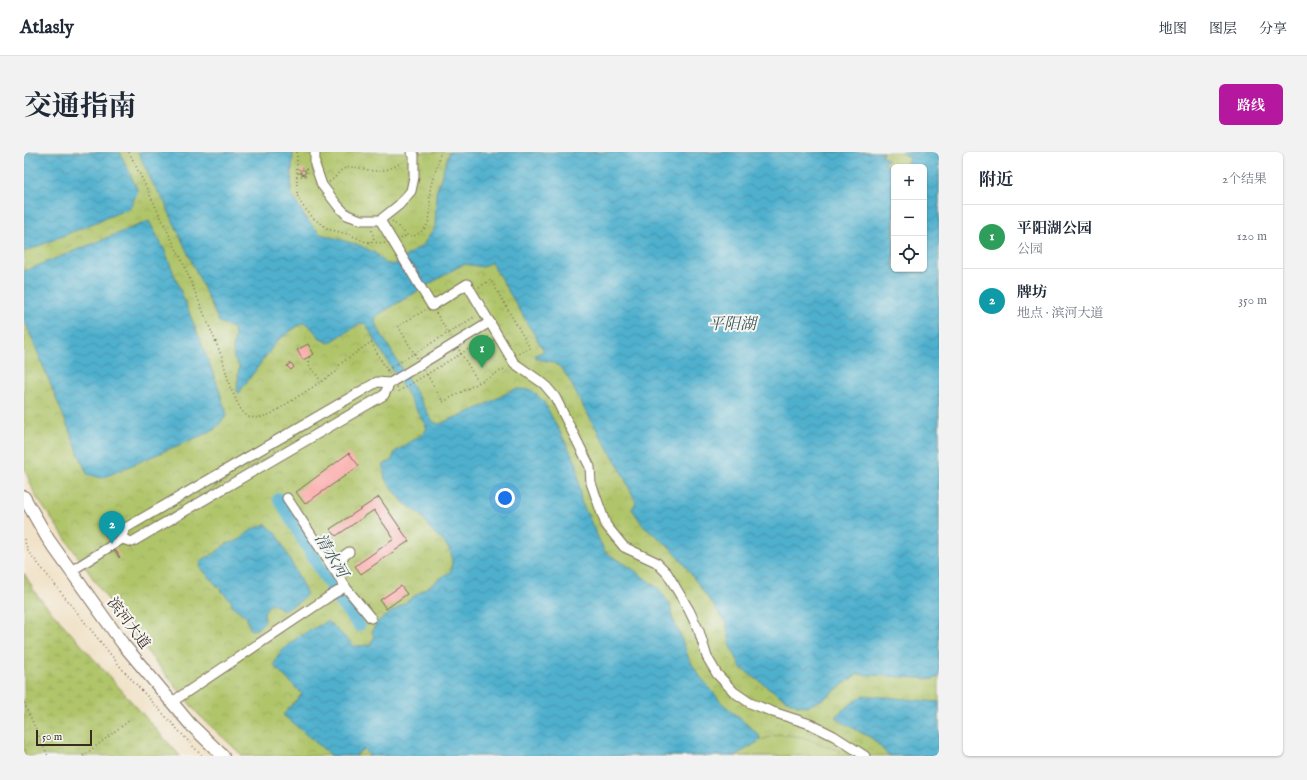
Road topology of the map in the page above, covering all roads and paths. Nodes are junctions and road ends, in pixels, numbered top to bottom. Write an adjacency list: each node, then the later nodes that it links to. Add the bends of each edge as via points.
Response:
1 (129, 152): 23 (path, via 183,263 241,410 248,417 258,418 270,414)
2 (297, 152): 6 (path)
3 (316, 152): 7 (street, via 315,165)
4 (440, 152): 8 (path, via 432,179 428,223 422,232 414,236 407,235)
5 (412, 154): 7 (path, via 387,170 377,171 358,167 343,170); 8 (street, via 414,177 410,191 399,205)
6 (298, 174): 6 (path, via 302,168 308,172 305,177); 11 (path, via 297,195 313,218 328,229)
7 (322, 185): 9 (street, via 347,215)
8 (383, 218): 9 (street); 10 (street)
9 (368, 220): 11 (path, via 374,238)
10 (394, 241): 11 (path); 13 (street)
11 (370, 242)
12 (471, 291): 13 (street, via 467,284); 14 (street); 19 (path, via 491,280 530,348)
13 (432, 306): 17 (path, via 398,326)
14 (483, 311): 15 (street); 17 (path)
15 (490, 322): 16 (street); 20 (street)
16 (496, 332): 19 (street); 22 (path)
17 (414, 354): 20 (path); 21 (path)
18 (309, 357): 23 (path, via 311,369 319,376)
19 (513, 360): 22 (path, via 443,402); 41 (street, via 544,384 555,397 590,466 591,483 606,525 624,546 656,562 667,573 689,610 707,658 717,674 734,692 750,703 810,724)
20 (421, 364): 22 (path); 24 (street)
21 (387, 370): 23 (path, via 371,342 340,364 336,372); 24 (path)
22 (426, 374): 24 (path, via 400,391)
23 (320, 382)
24 (392, 382): 28 (street, via 384,395 132,542); 28 (street, via 377,382 124,528)
25 (24, 497): 31 (main road, 滨河大道, via 48,539)
26 (287, 498): 30 (street)
27 (24, 539): 39 (path, via 28,550 123,670)
28 (122, 539): 31 (street)
29 (349, 552): 30 (street)
30 (331, 565): 32 (street)
31 (71, 570): 34 (main road, 滨河大道, via 123,644)
32 (345, 587): 33 (street); 34 (street)
33 (371, 618)
34 (172, 702): 40 (main road, 滨河大道, via 190,724)
35 (24, 703): 37 (path)
36 (130, 720): 38 (path)
37 (48, 756)
38 (83, 756)
39 (202, 756)
40 (223, 756)
41 (865, 756)

